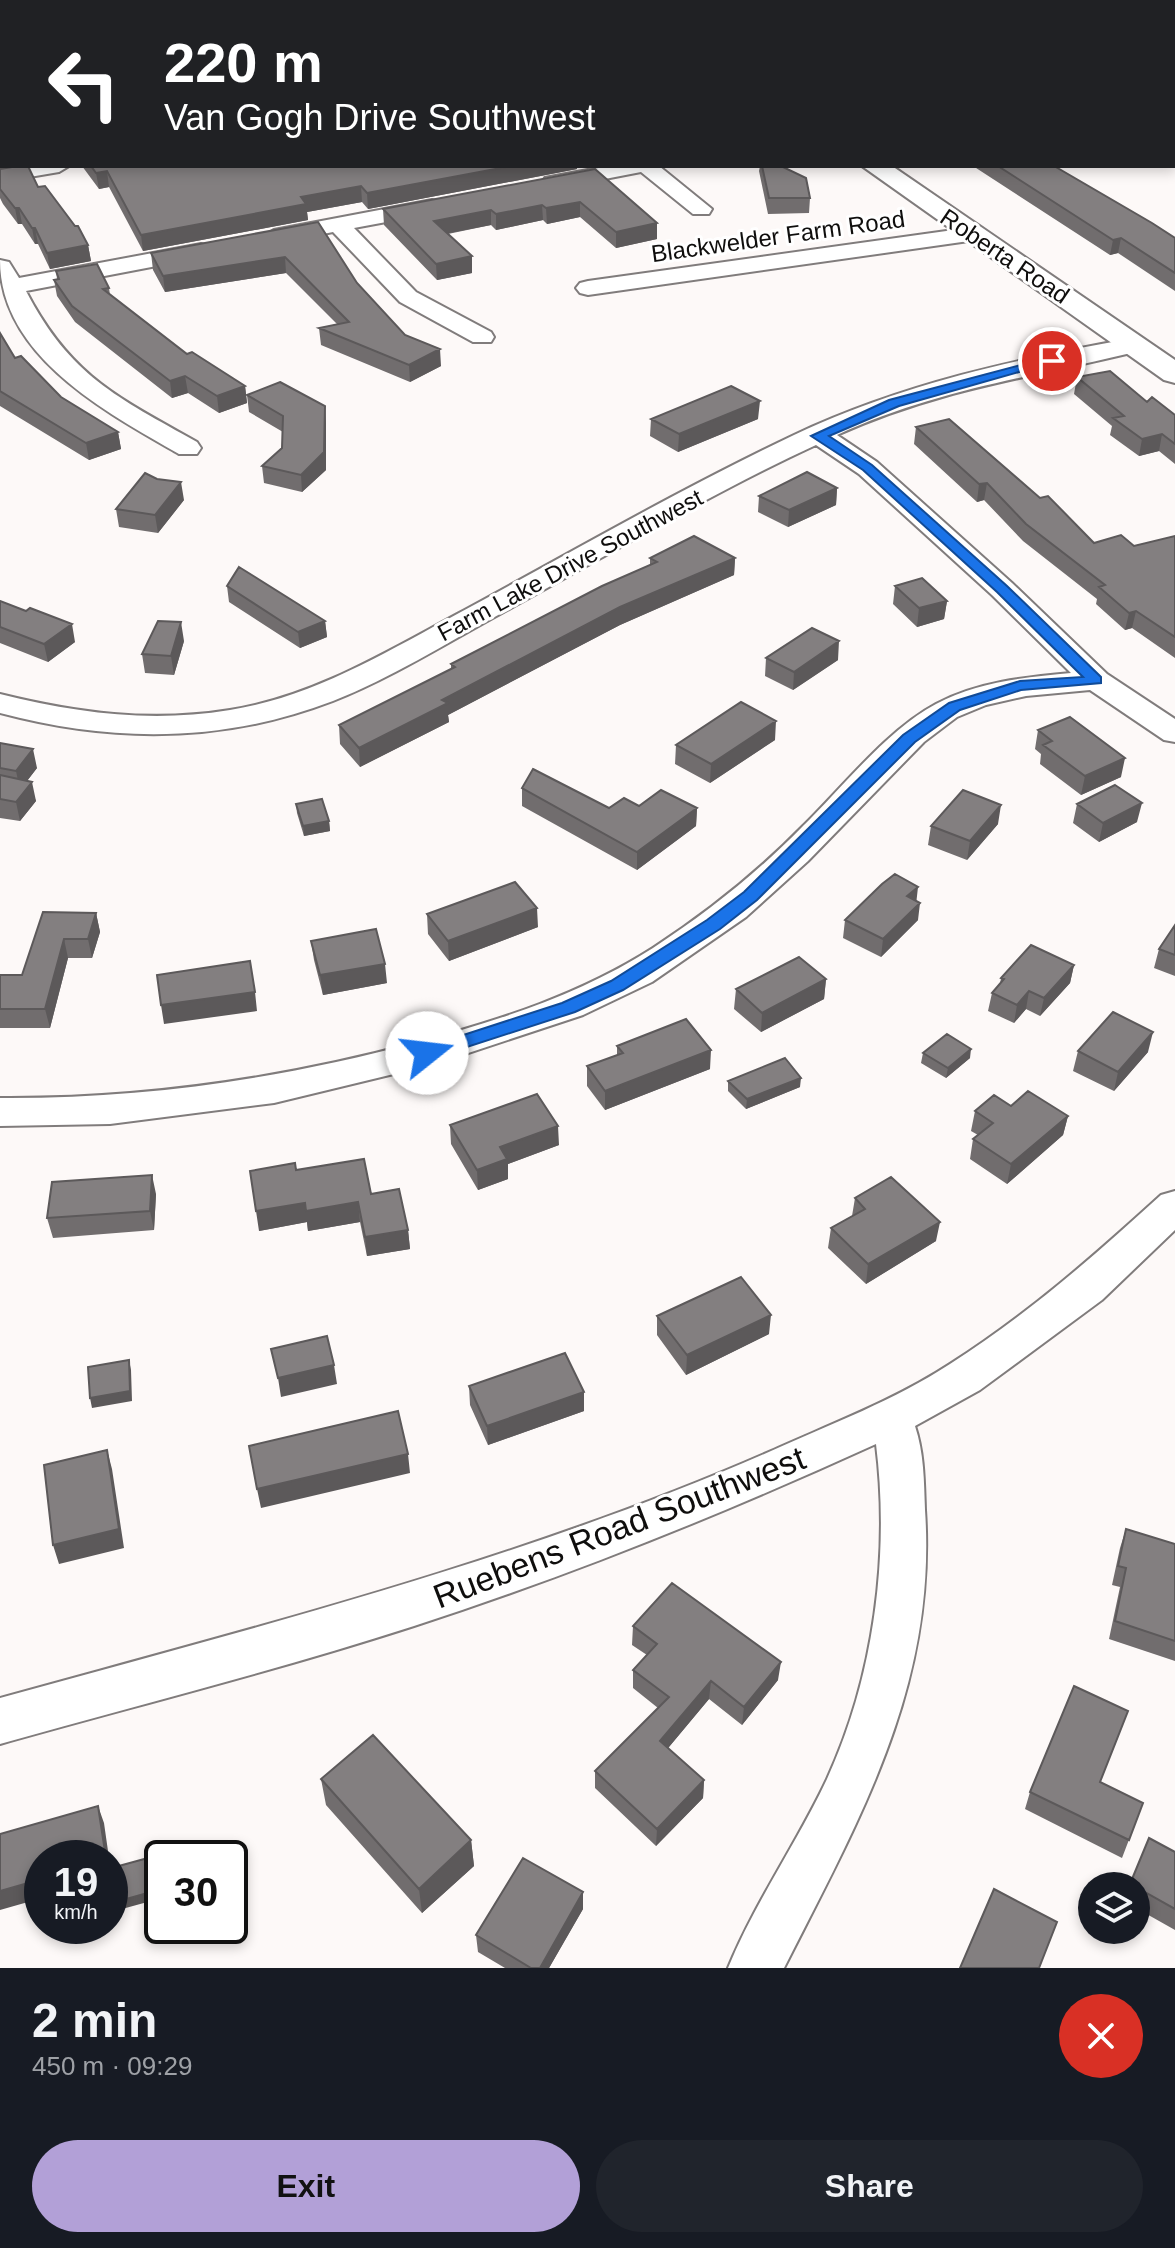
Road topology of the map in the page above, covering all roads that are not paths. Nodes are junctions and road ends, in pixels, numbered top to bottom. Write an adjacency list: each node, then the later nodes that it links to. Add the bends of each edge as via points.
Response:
1 (47, 168): 5 (street)
2 (634, 168): 6 (street)
3 (647, 168): 8 (street)
4 (878, 168): 10 (street, Roberta Road)
5 (0, 176)
6 (534, 187)
7 (458, 202): 9 (street)
8 (701, 209)
9 (338, 225): 11 (street); 15 (street, via 408,297)
10 (975, 234): 14 (street, Blackwelder Farm Road); 16 (street, Roberta Road)
11 (247, 242)
12 (217, 248): 13 (street)
13 (7, 276): 19 (street, via 40,338 66,369)
14 (588, 288)
15 (482, 337)
16 (1134, 345): 17 (street, Roberta Road); 18 (street, Farm Lake Drive Southwest, via 953,385 894,403)
17 (1175, 374)
18 (818, 436): 20 (street, via 868,468); 21 (street, Farm Lake Drive Southwest, via 366,675 290,707 164,729 40,716)
19 (188, 448)
20 (1096, 680): 22 (street); 23 (street, via 1020,686 954,706 909,739 751,896 617,985 569,1008 381,1066 268,1092 190,1104)
21 (0, 703)
22 (1175, 733)
23 (0, 1112)
24 (1175, 1206): 25 (street, Ruebens Road Southwest, via 1087,1288 965,1377)
25 (890, 1418): 26 (street, Ruebens Road Southwest, via 734,1488 413,1605); 27 (street, via 899,1446 905,1555 878,1707 849,1788)
26 (0, 1721)
27 (755, 1968)

